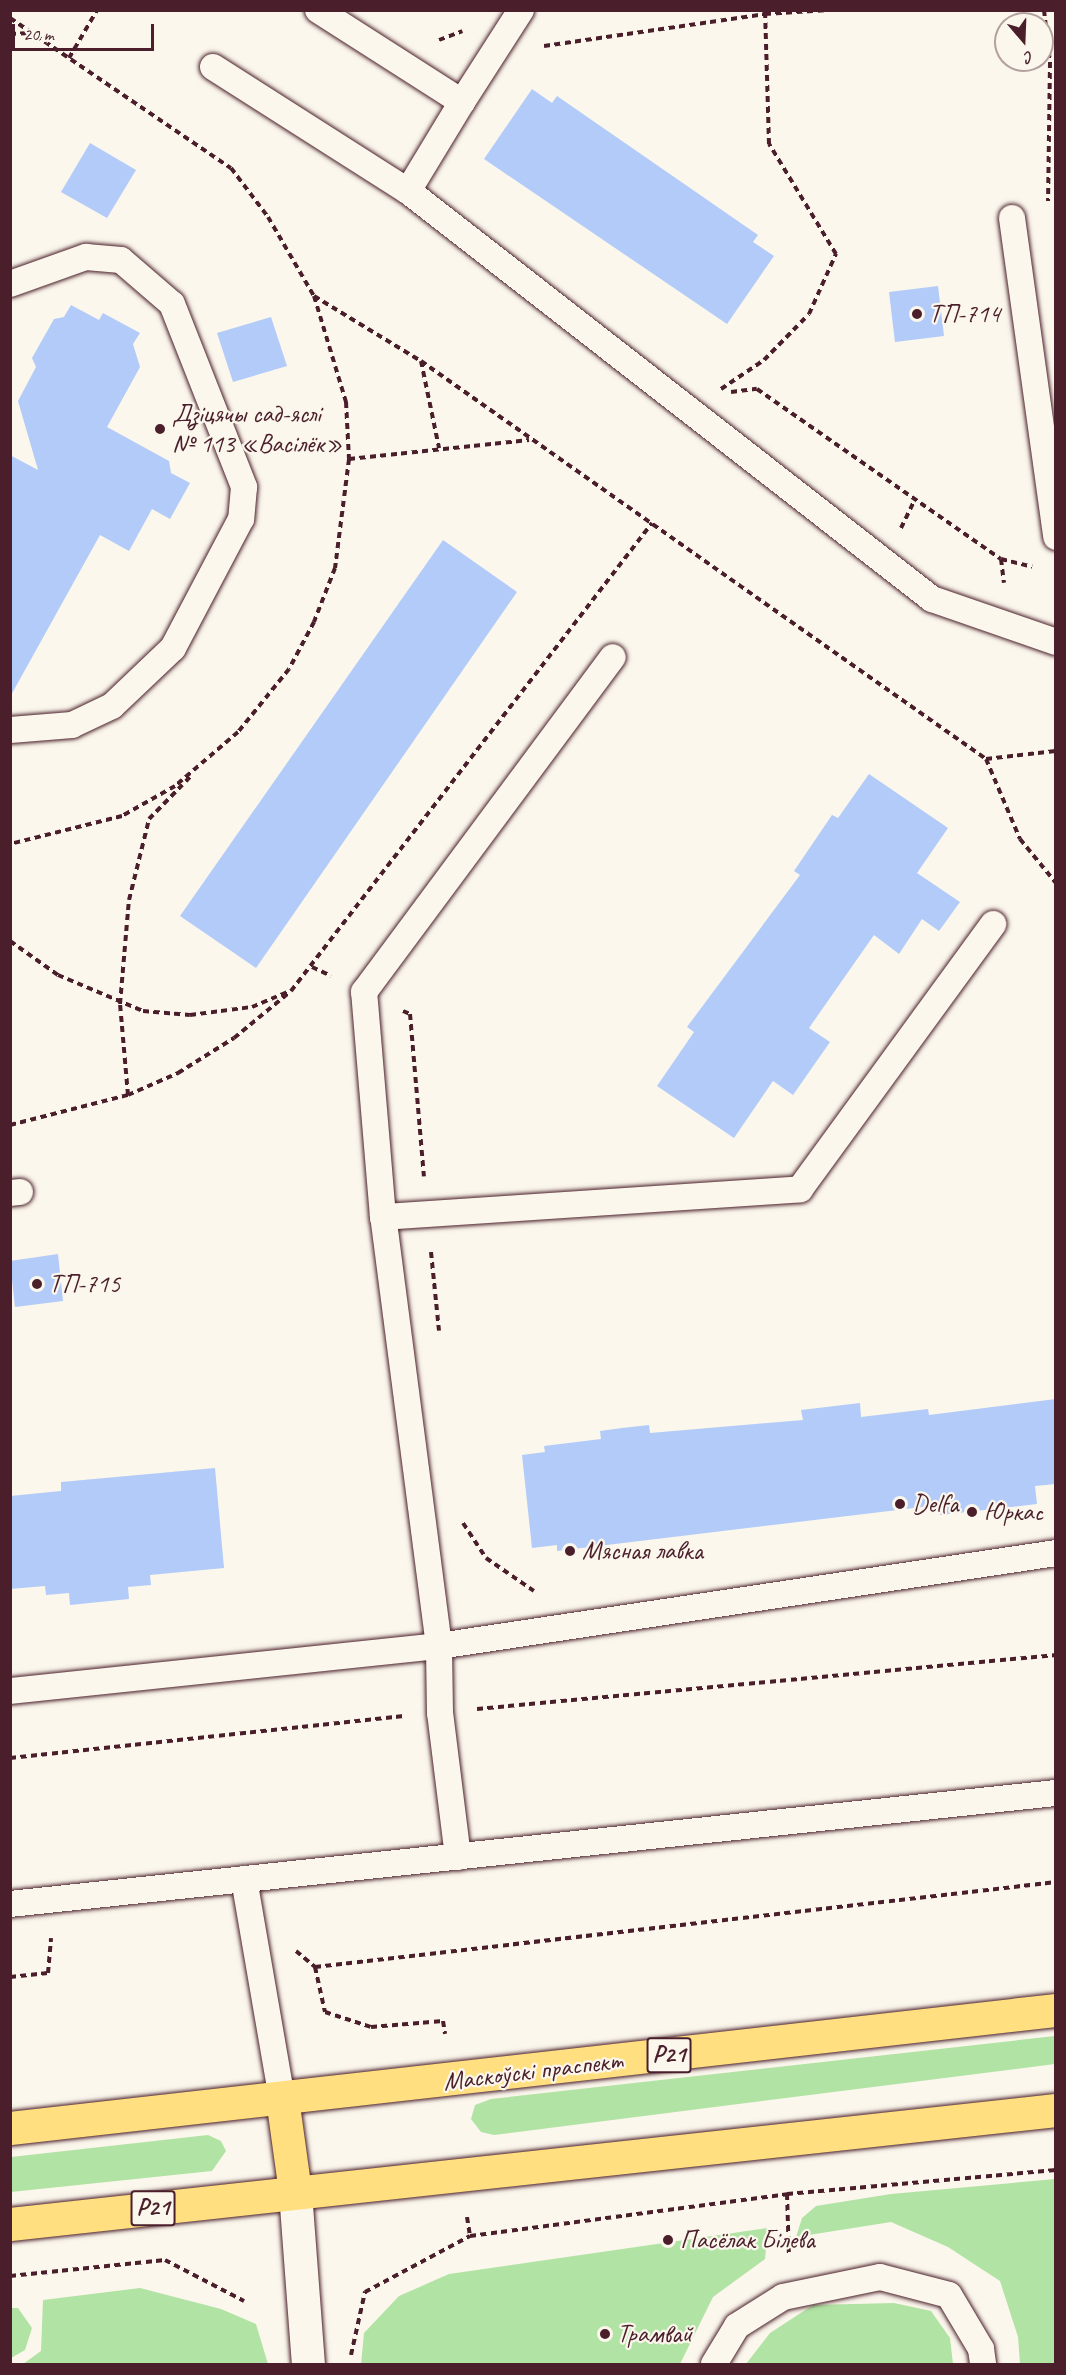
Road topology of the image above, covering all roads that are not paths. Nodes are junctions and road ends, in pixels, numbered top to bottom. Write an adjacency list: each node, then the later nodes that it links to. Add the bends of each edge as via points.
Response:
1 (318, 10): 4 (lane)
2 (521, 10): 4 (lane)
3 (213, 67): 5 (lane)
4 (462, 102): 5 (lane)
5 (408, 191): 9 (lane, via 932,599)
6 (1012, 218): 8 (lane)
7 (10, 284): 11 (lane, via 86,257 121,260 172,304 244,487 241,519 173,648 112,705 72,725)
8 (1056, 537)
9 (1056, 642)
10 (613, 657): 13 (lane, via 364,992)
11 (10, 730)
12 (993, 924): 13 (lane, via 800,1189 428,1217)
13 (383, 1217): 15 (lane)
14 (1056, 1553): 15 (lane)
15 (439, 1646): 16 (lane); 18 (lane, via 440,1713)
16 (10, 1691)
17 (1056, 1793): 18 (lane)
18 (458, 1857): 19 (lane)
19 (244, 1879): 20 (lane); 22 (lane)
20 (10, 1904)
21 (1056, 2010): 22 (main road, Маскоўскі праспект / Р21)
22 (282, 2098): 24 (main road, Маскоўскі праспект / Р21); 25 (main road)
23 (1056, 2110): 25 (main road, Р21)
24 (10, 2128)
25 (295, 2192): 26 (main road, Р21); 27 (street)
26 (10, 2224)
27 (308, 2364)
28 (714, 2364): 29 (lane, via 737,2326 783,2297 880,2277 949,2295 981,2349)
29 (982, 2364)

